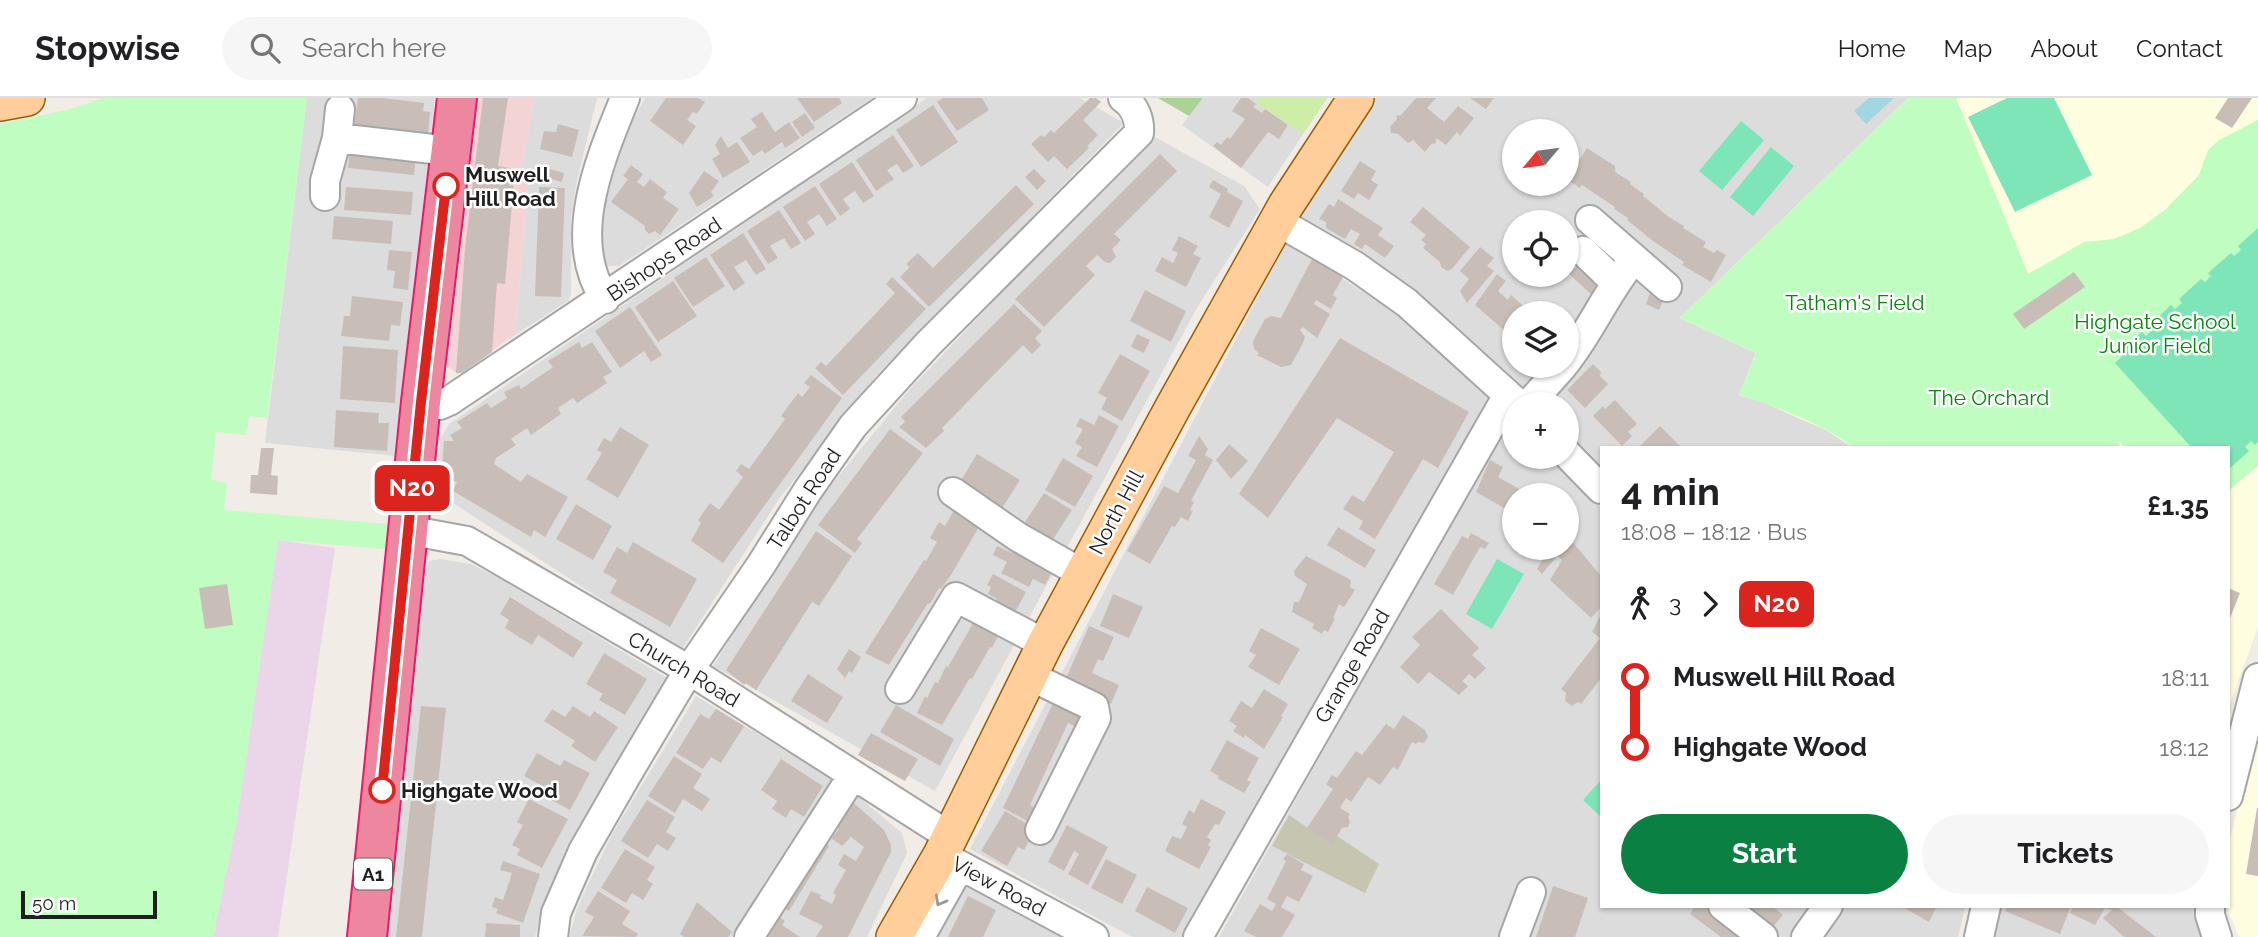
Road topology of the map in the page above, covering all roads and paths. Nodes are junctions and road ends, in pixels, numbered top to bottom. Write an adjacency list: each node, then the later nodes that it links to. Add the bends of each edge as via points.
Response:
1 (27, 98): 7 (main road)
2 (457, 98): 10 (highway, A1)
3 (625, 98): 18 (street, via 591,195 591,272)
4 (902, 98): 18 (street, Bishops Road)
5 (1123, 98): 31 (street, Talbot Road, via 1140,122 1139,134 928,344 853,426)
6 (1356, 98): 13 (main road, North Hill)
7 (0, 103)
8 (340, 109): 9 (street)
9 (337, 138): 10 (street); 11 (street)
10 (450, 151): 23 (highway, A1)
11 (325, 196)
12 (1590, 220): 15 (street)
13 (1277, 221): 21 (street, via 1355,266 1407,303); 29 (main road, North Hill)
14 (1583, 251): 16 (street)
15 (1634, 259): 16 (street, Grange Road); 17 (street)
16 (1615, 282): 19 (street, Grange Road)
17 (1667, 287)
18 (604, 299): 23 (street, Bishops Road, via 449,401 440,405)
19 (1579, 346)
20 (1548, 378): 22 (street, Grange Road)
21 (1509, 392)
22 (1530, 392)
23 (421, 402): 28 (highway, A1)
24 (1502, 429): 49 (street, Grange Road)
25 (1579, 466): 26 (street)
26 (1600, 488)
27 (953, 492): 29 (street, via 1017,537)
28 (407, 530): 31 (street, Church Road, via 467,541); 43 (highway, A1)
29 (1083, 574): 30 (main road, North Hill)
30 (1045, 644): 32 (main road, North Hill); 34 (street, via 956,597)
31 (690, 670): 35 (street, Church Road); 44 (street, Talbot Road, via 583,851 556,914)
32 (1030, 676): 37 (street, via 1094,707 1096,718); 38 (main road, North Hill)
33 (2258, 678): 36 (street)
34 (900, 689)
35 (853, 775): 38 (street, Church Road); 45 (street)
36 (2230, 788)
37 (1040, 830)
38 (950, 852): 46 (main road, North Hill); 47 (street, North Hill, one-way to 47); 48 (street, View Road)
39 (1531, 892): 50 (street)
40 (1726, 908): 51 (street)
41 (1827, 908): 52 (street)
42 (1986, 908): 53 (street)
43 (367, 937)
44 (553, 937)
45 (749, 937)
46 (894, 937)
47 (920, 937)
48 (1094, 937)
49 (1198, 937)
50 (1514, 937)
51 (1763, 937)
52 (1806, 937)
53 (1979, 937)

